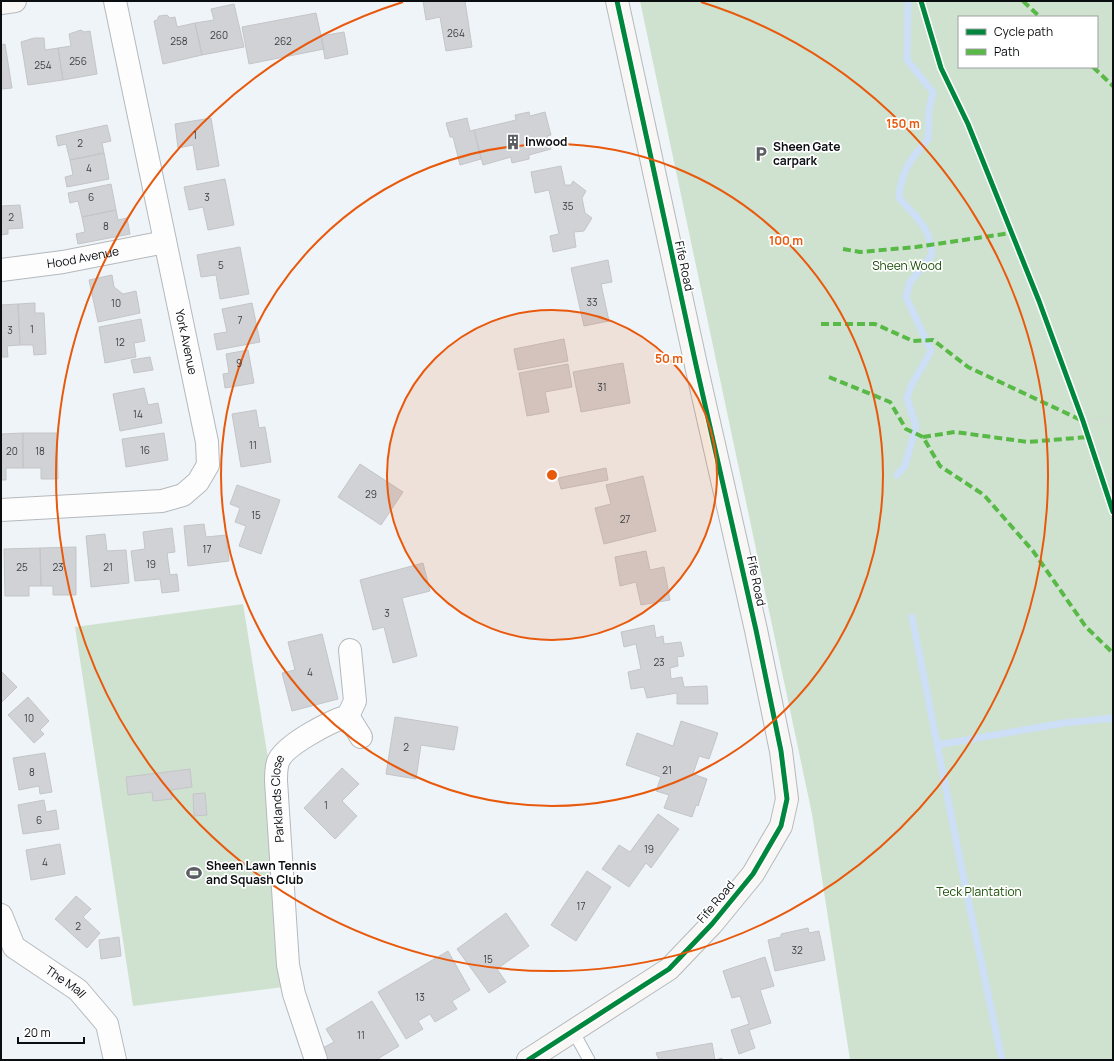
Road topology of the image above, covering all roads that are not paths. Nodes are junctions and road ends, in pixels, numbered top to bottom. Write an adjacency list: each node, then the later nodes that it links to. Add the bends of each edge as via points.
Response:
1 (15, 1): 4 (street)
2 (115, 1): 5 (street, York Avenue)
3 (617, 1): 12 (street, Fife Road, via 748,593 781,751 787,798 780,826 753,874 712,924 669,969)
4 (1, 3)
5 (165, 242): 6 (street, Hood Avenue, via 63,262); 7 (street, York Avenue, via 208,442 208,465 198,482 183,495 162,501)
6 (1, 270)
7 (1, 510)
8 (350, 650): 9 (street, via 355,701)
9 (348, 716): 10 (street); 14 (street, Parklands Close, via 333,720 291,746 278,762 276,781 288,965 294,994)
10 (361, 737)
11 (1, 915): 13 (street, The Mall, via 14,947 78,990 107,1024)
12 (573, 1031): 15 (street, Fife Road); 16 (lane)
13 (115, 1060)
14 (316, 1060)
15 (528, 1060)
16 (589, 1060)

